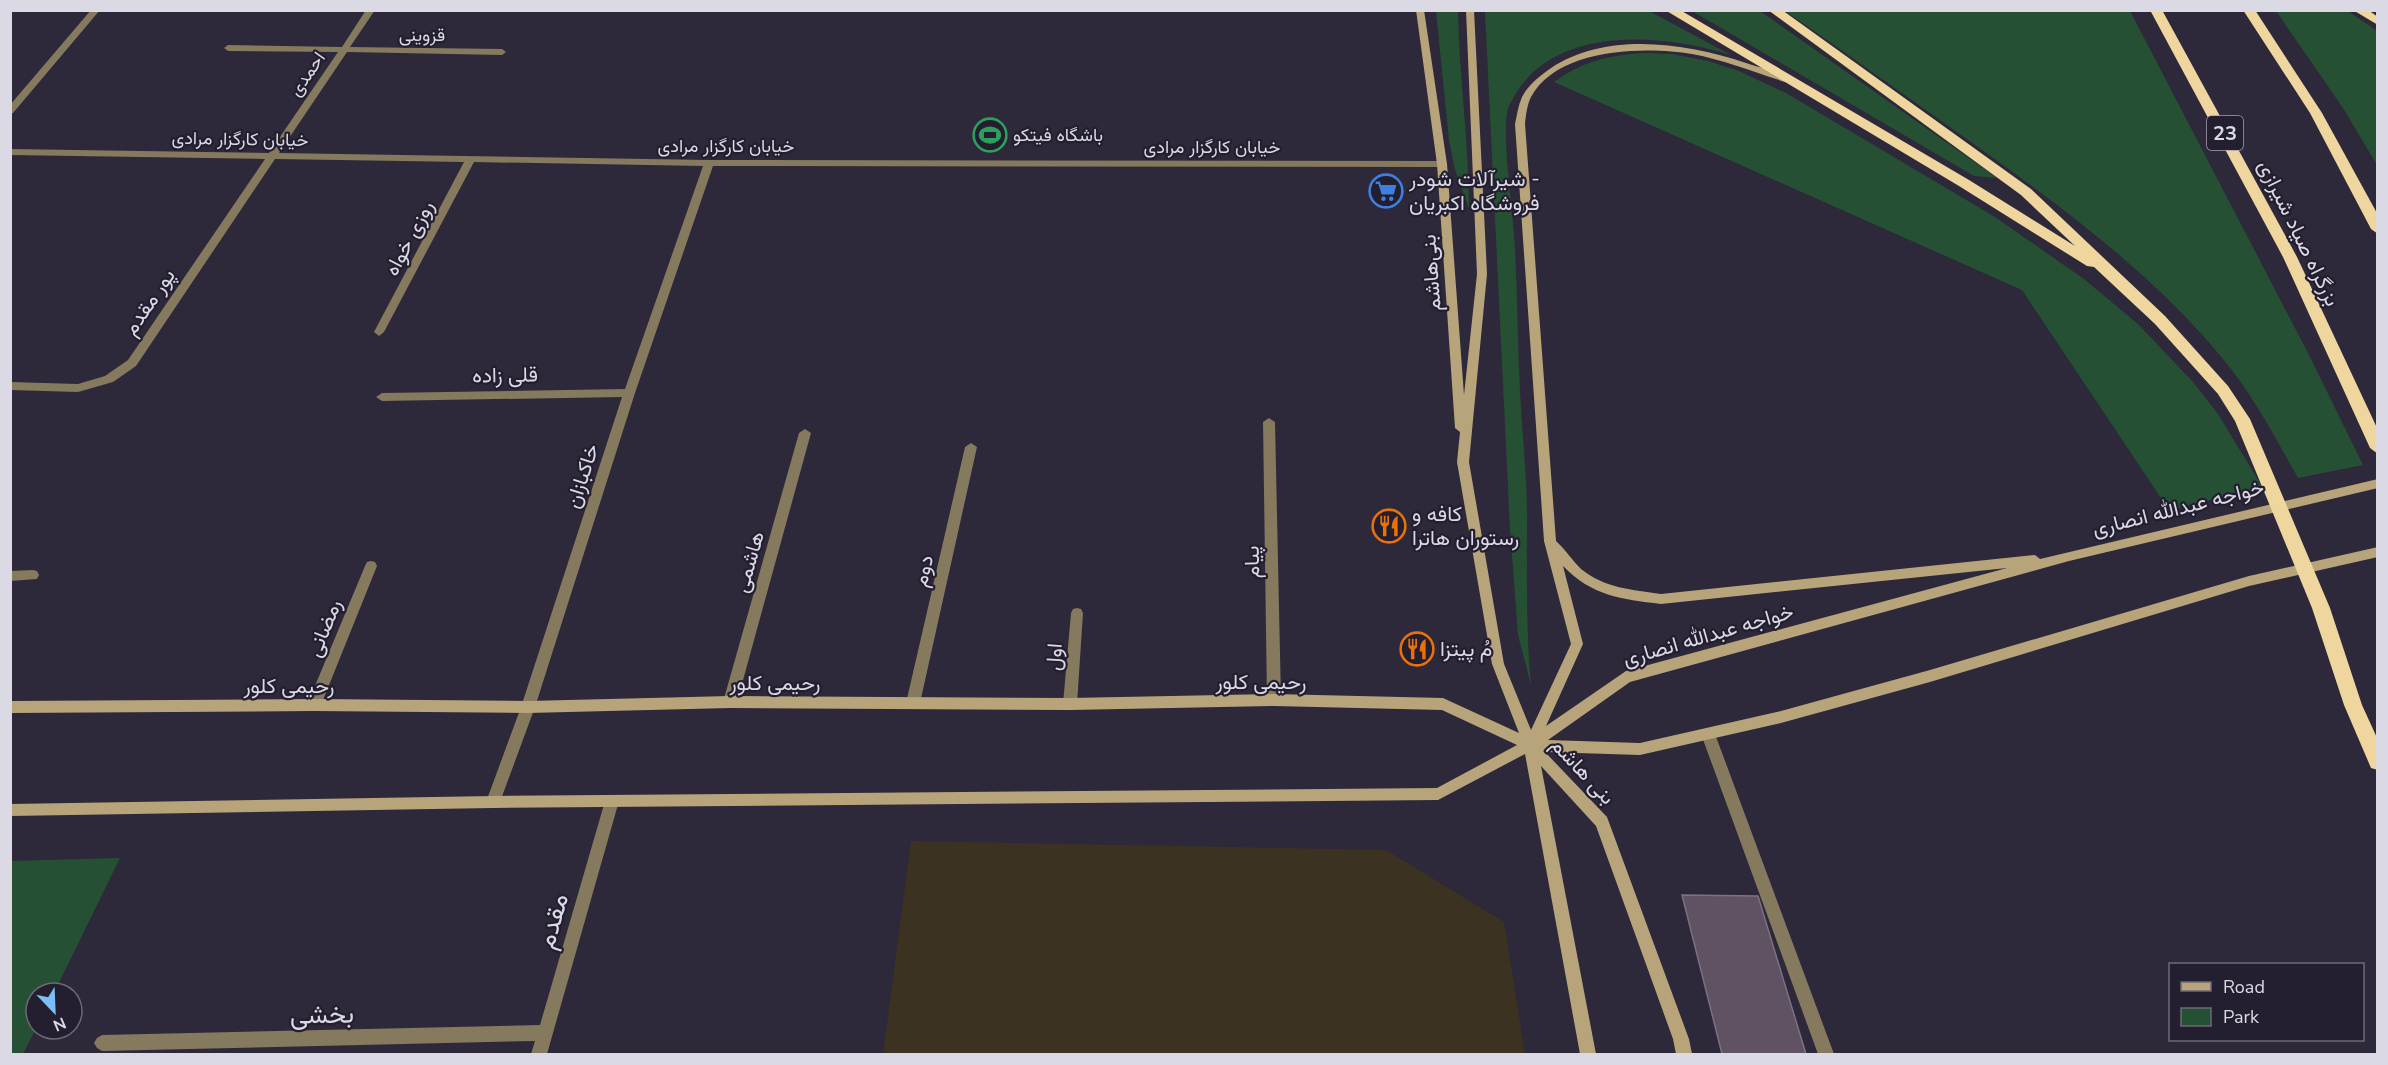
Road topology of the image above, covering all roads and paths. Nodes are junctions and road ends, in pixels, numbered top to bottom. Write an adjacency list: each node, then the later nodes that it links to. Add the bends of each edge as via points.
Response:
1 (96, 10): 15 (street)
2 (371, 10): 12 (street, احمدی)
3 (1420, 10): 20 (main road, بنی‌هاشم)
4 (1470, 10): 31 (main road, via 1482,274)
5 (1671, 10): 14 (highway)
6 (1774, 10): 22 (highway, via 2026,192)
7 (2156, 10): 30 (highway, بزرگراه صیاد شیرازی / 23, via 2290,257)
8 (2249, 10): 21 (highway, via 2316,113)
9 (2360, 10): 10 (highway)
10 (2378, 22)
11 (228, 48): 12 (street, قزوینی)
12 (343, 51): 13 (street, قزوینی); 17 (street, احمدی)
13 (502, 52)
14 (1788, 80): 22 (highway); 33 (main road, via 1691,51 1650,47 1584,57 1546,77 1529,93 1520,124)
15 (10, 111)
16 (10, 152): 17 (street, خیابان کارگزار مرادی)
17 (270, 156): 18 (street, خیابان کارگزار مرادی); 24 (street, پور مقدم, via 132,363 109,380 78,388)
18 (470, 160): 19 (street, خیابان کارگزار مرادی); 23 (street, روزی خواه)
19 (709, 163): 20 (street, خیابان کارگزار مرادی); 25 (street, خاکبازان)
20 (1442, 164): 31 (main road, بنی‌هاشم)
21 (2378, 229)
22 (2109, 274): 49 (highway, via 2195,357 2242,419 2321,608 2353,705)
23 (380, 332)
24 (10, 386)
25 (629, 393): 26 (street, قلی زاده); 46 (street, خاکبازان)
26 (382, 397)
27 (1269, 422): 40 (street, پیام)
28 (805, 432): 41 (street, هاشمی)
29 (971, 447): 42 (street, دوم)
30 (2378, 448)
31 (1463, 462): 48 (main road, via 1498,663)
32 (2378, 483): 35 (main road, خواجه عبدالله انصاری)
33 (1550, 540): 35 (main road, via 1568,566 1586,582 1616,593 1661,599); 48 (main road, via 1577,644)
34 (2378, 552): 47 (main road, via 2248,581 1930,676)
35 (2069, 556): 48 (main road, خواجه عبدالله انصاری, via 1626,677)
36 (370, 566): 44 (street, رمضانی)
37 (33, 575): 38 (street)
38 (10, 576)
39 (1077, 613): 43 (street, اول)
40 (1274, 700): 43 (main road, رحیمی کلور); 48 (main road, رحیمی کلور, via 1443,704)
41 (730, 702): 42 (main road, رحیمی کلور); 46 (main road, رحیمی کلور)
42 (913, 703): 43 (main road, رحیمی کلور)
43 (1070, 704)
44 (314, 705): 45 (main road, رحیمی کلور); 46 (main road, رحیمی کلور)
45 (10, 707)
46 (528, 707): 51 (street, خاکبازان)
47 (1708, 734): 48 (main road, via 1640,749); 58 (street)
48 (1530, 746): 50 (main road, خواجه عبدالله انصاری, via 1438,794); 56 (main road, بنی هاشم); 57 (main road, بنی هاشم, via 1602,822)
49 (2378, 762)
50 (612, 801): 51 (main road, خواجه عبدالله انصاری); 53 (street, مقدم)
51 (493, 802): 52 (main road, خواجه عبدالله انصاری)
52 (10, 810)
53 (544, 1033): 54 (street, بخشی); 55 (street, مقدم)
54 (102, 1043)
55 (539, 1054)
56 (1588, 1054)
57 (1684, 1054)
58 (1826, 1054)

